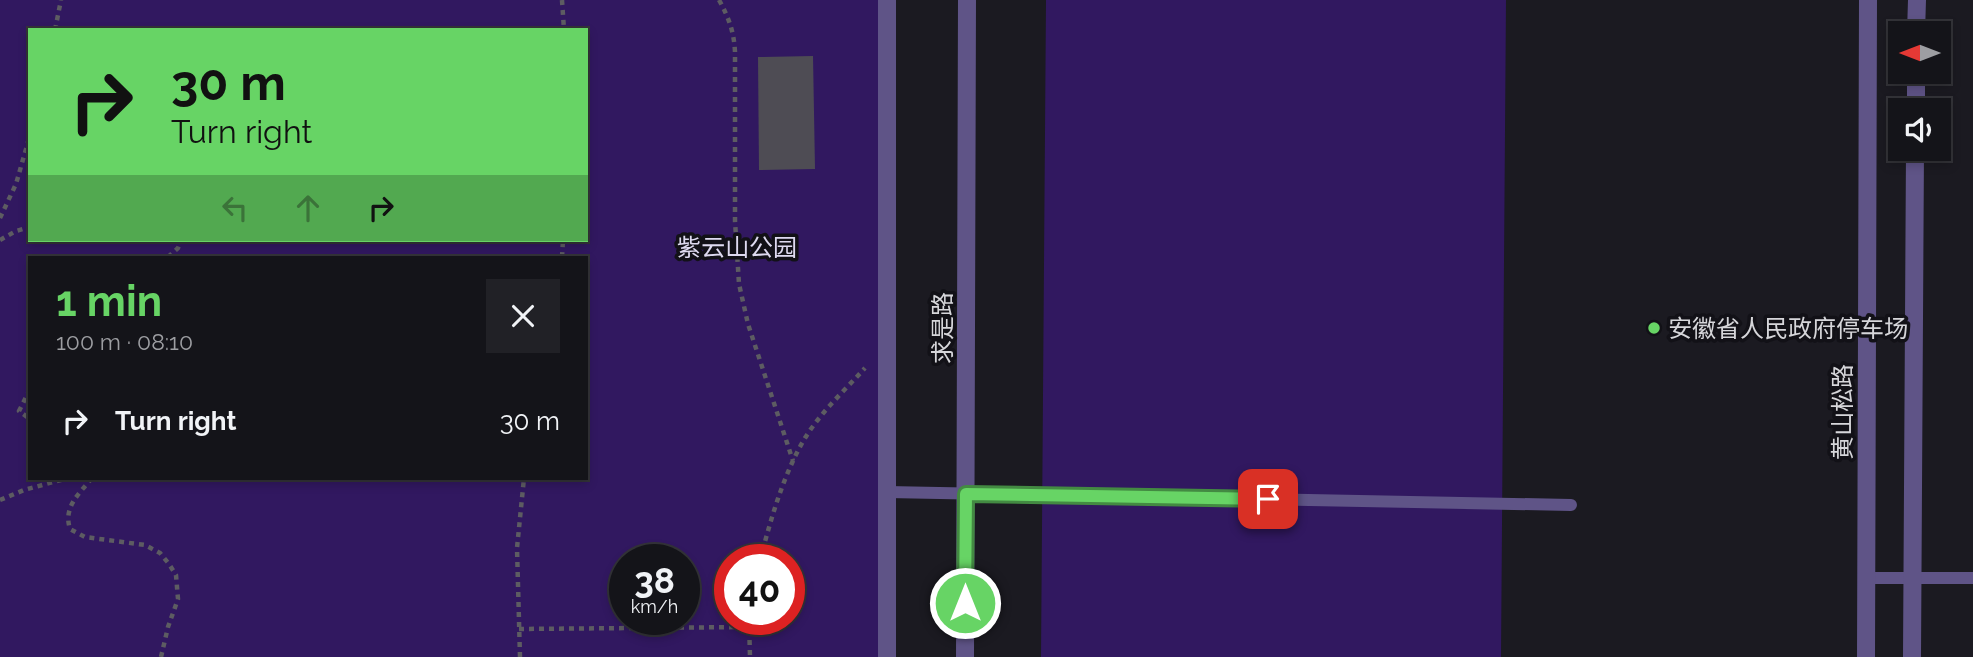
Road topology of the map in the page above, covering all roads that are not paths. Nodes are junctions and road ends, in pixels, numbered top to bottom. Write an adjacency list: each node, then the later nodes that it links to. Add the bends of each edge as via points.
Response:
1 (887, 0): 7 (street)
2 (967, 0): 8 (street, 求是路)
3 (1868, 0): 10 (street, 黄山松路)
4 (1917, 0): 5 (street)
5 (1916, 21)
6 (1915, 161): 11 (street)
7 (887, 492): 8 (lane); 13 (street)
8 (966, 494): 9 (lane); 14 (street, 求是路)
9 (1571, 505)
10 (1866, 578): 11 (lane); 15 (street, 黄山松路)
11 (1912, 578): 12 (lane); 16 (street)
12 (1973, 578)
13 (887, 657)
14 (965, 657)
15 (1866, 657)
16 (1912, 657)

